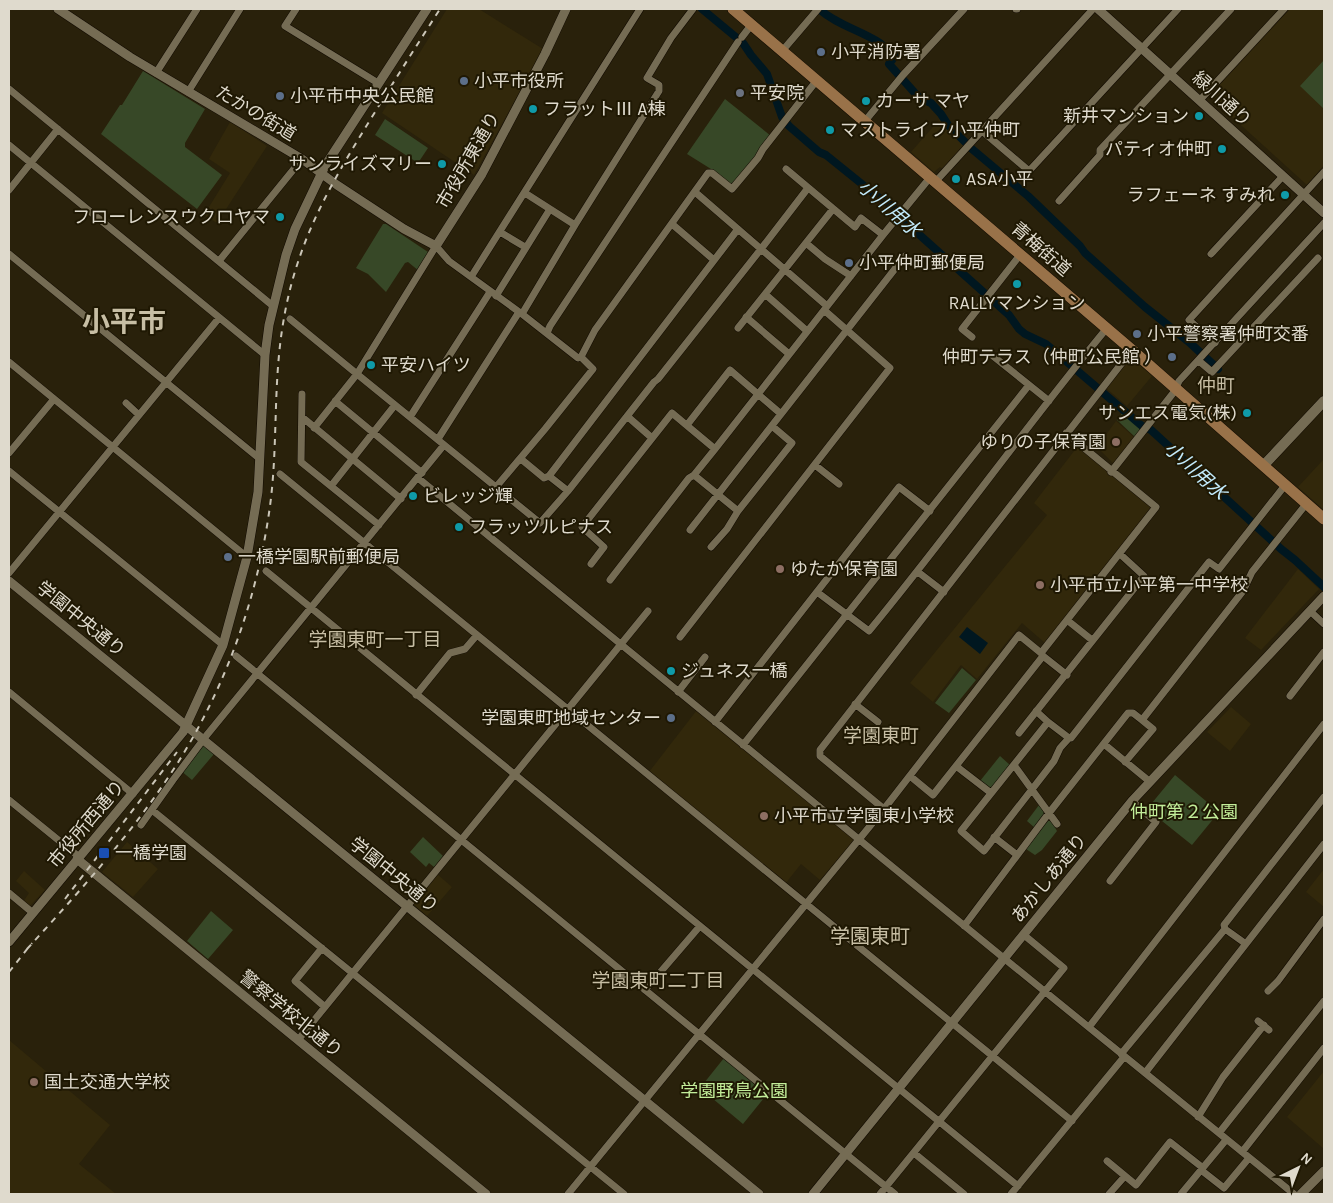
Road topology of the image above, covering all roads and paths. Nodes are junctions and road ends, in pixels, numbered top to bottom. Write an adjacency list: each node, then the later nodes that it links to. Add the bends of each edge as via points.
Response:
1 (58, 9): 20 (street, たかの街道)
2 (197, 9): 20 (street)
3 (240, 9): 25 (street)
4 (296, 9): 23 (street, via 285,26)
5 (427, 9): 23 (street, 市役所西通り)
6 (566, 9): 54 (street, 市役所東通り, via 482,174)
7 (640, 9): 41 (street)
8 (693, 9): 49 (street, via 647,78 658,85 659,91)
9 (733, 9): 17 (main road, 青梅街道)
10 (964, 9): 27 (street)
11 (1093, 9): 29 (street)
12 (1098, 9): 18 (street, 緑川通り)
13 (1178, 9): 18 (street)
14 (1231, 9): 21 (street)
15 (1284, 9): 26 (street)
16 (817, 10): 19 (street)
17 (752, 24): 19 (main road, 青梅街道); 79 (street)
18 (1142, 48): 21 (street, 緑川通り); 29 (street, via 1029,171)
19 (783, 50): 22 (main road, 青梅街道)
20 (156, 73): 25 (street, たかの街道)
21 (1170, 74): 26 (street, 緑川通り); 43 (street, via 1100,150 1100,155)
22 (817, 80): 27 (main road, 青梅街道); 40 (street, via 732,189 708,173)
23 (378, 83): 35 (street, 市役所西通り)
24 (9, 89): 28 (street)
25 (188, 92): 31 (street, たかの街道)
26 (1200, 100): 36 (street, 緑川通り)
27 (865, 121): 37 (main road, 青梅街道)
28 (58, 129): 32 (street); 63 (street)
29 (981, 130): 37 (street, via 938,179)
30 (9, 145): 32 (street)
31 (302, 159): 35 (street, たかの街道); 63 (street)
32 (31, 163): 39 (street); 73 (street)
33 (786, 169): 38 (street)
34 (1324, 172): 42 (street)
35 (322, 173): 54 (street, たかの街道, via 406,230); 69 (street, 市役所西通り, via 295,229)
36 (1282, 176): 42 (street, 緑川通り); 58 (street)
37 (933, 180): 52 (street, via 928,180); 59 (main road, 青梅街道)
38 (808, 188): 45 (street); 56 (street)
39 (9, 190)
40 (695, 192): 48 (street); 50 (street)
41 (525, 194): 44 (street); 51 (street)
42 (1303, 195): 46 (street, 緑川通り); 81 (street, via 1189,320)
43 (1059, 202)
44 (550, 209): 49 (street); 55 (street)
45 (833, 209): 52 (street, via 855,227 861,218); 53 (street)
46 (1324, 214)
47 (1324, 223): 81 (street)
48 (672, 224): 62 (street); 85 (street, via 595,330)
49 (575, 225): 71 (street)
50 (738, 230): 56 (street); 62 (street)
51 (500, 232): 55 (street); 66 (street)
52 (883, 235): 65 (street)
53 (806, 243): 64 (street); 65 (street)
54 (436, 246): 66 (street); 89 (street)
55 (525, 248): 67 (street)
56 (761, 249): 64 (street); 103 (street)
57 (9, 254): 90 (street)
58 (1211, 254)
59 (1020, 255): 76 (main road, 青梅街道); 80 (street, via 962,329)
60 (905, 256): 77 (street)
61 (1318, 258): 87 (street, via 1218,367 1212,372)
62 (714, 260): 127 (street)
63 (219, 261): 69 (street)
64 (784, 269): 68 (street); 70 (street)
65 (851, 276): 70 (street)
66 (471, 278): 67 (street)
67 (493, 294): 71 (street); 105 (street)
68 (765, 294): 72 (street); 78 (street)
69 (273, 306): 84 (street, 市役所西通り)
70 (825, 308): 77 (street); 78 (street)
71 (521, 313): 79 (street); 112 (street)
72 (746, 317): 75 (street); 83 (street)
73 (219, 318): 84 (street); 90 (street)
74 (290, 319): 89 (street)
75 (738, 328)
76 (1107, 328): 82 (main road, 青梅街道); 97 (street)
77 (846, 329): 101 (street); 120 (street, via 890,368)
78 (807, 331): 83 (street)
79 (547, 333): 85 (street, via 578,358)
80 (972, 337)
81 (1215, 343): 87 (street)
82 (1132, 350): 92 (main road, 青梅街道); 110 (street)
83 (789, 354): 94 (street)
84 (266, 355): 117 (street, 市役所西通り)
85 (581, 356): 119 (street, via 593,369)
86 (993, 356): 91 (street)
87 (1200, 360): 92 (street)
88 (9, 362): 95 (street)
89 (357, 374): 96 (street); 100 (street)
90 (166, 382): 102 (street); 117 (street)
91 (1029, 385): 97 (street); 137 (street)
92 (1176, 388): 121 (main road, 青梅街道); 123 (street)
93 (302, 394): 104 (street)
94 (759, 395): 101 (street); 106 (street, via 730,370); 115 (street)
95 (54, 399): 114 (street); 116 (street)
96 (335, 401): 108 (street); 109 (street)
97 (1049, 401): 148 (street)
98 (1324, 401): 121 (main road)
99 (126, 403): 102 (street)
100 (395, 405): 105 (street); 109 (street)
101 (781, 414): 107 (street)
102 (140, 415): 114 (street)
103 (627, 416): 111 (street); 132 (street)
104 (302, 417): 108 (street); 130 (street, via 301,462)
105 (410, 417): 112 (street)
106 (687, 425): 111 (street, via 672,413); 115 (street)
107 (772, 426): 133 (street); 136 (street, via 792,443)
108 (314, 428): 118 (street)
109 (373, 432): 118 (street); 126 (street)
110 (1066, 433): 123 (street); 153 (street)
111 (652, 438): 146 (street, via 582,527 604,547)
112 (438, 440): 113 (street)
113 (444, 445): 126 (street); 131 (street)
114 (112, 447): 138 (street); 145 (street)
115 (715, 449): 125 (street)
116 (9, 453)
117 (260, 458): 145 (street, 市役所西通り)
118 (352, 459): 130 (street); 134 (street)
119 (521, 459): 127 (street, via 544,478); 131 (street)
120 (815, 466): 128 (street); 162 (street)
121 (1264, 466): 129 (main road, 青梅街道)
122 (9, 471): 138 (street)
123 (1111, 472): 144 (street, via 1156,507)
124 (280, 474): 142 (street)
125 (694, 475): 133 (street); 150 (street, via 688,478)
126 (420, 476): 134 (street); 164 (street)
127 (549, 476): 132 (street)
128 (839, 484)
129 (1286, 484): 135 (main road, 青梅街道); 186 (street, via 1219,569 1210,562)
130 (331, 486): 140 (street)
131 (496, 487): 132 (street, via 540,522)
132 (568, 491)
133 (717, 495): 136 (street); 141 (street)
134 (401, 499): 140 (street)
135 (1307, 503): 139 (main road, 青梅街道); 179 (street)
136 (738, 511): 143 (street)
137 (930, 511): 152 (street, via 899,487); 158 (street)
138 (59, 512): 149 (street); 165 (street)
139 (1324, 519)
140 (379, 525): 142 (street)
141 (690, 530)
142 (364, 544): 155 (street); 161 (street)
143 (711, 547)
144 (1120, 554): 159 (street); 163 (street, via 1144,576)
145 (247, 557): 165 (street, 市役所西通り)
146 (591, 564)
147 (266, 571): 155 (street)
148 (918, 572): 153 (street); 158 (street, via 869,631)
149 (9, 574)
150 (610, 580)
151 (9, 581): 184 (street, 学園中央通り)
152 (817, 592): 158 (street); 180 (street)
153 (944, 592): 176 (street)
154 (1324, 596): 157 (street, あかしあ通り)
155 (311, 609): 170 (street); 174 (street)
156 (648, 611): 164 (street)
157 (1310, 611): 160 (street); 195 (street, あかしあ通り)
158 (847, 615): 189 (street)
159 (1067, 620): 163 (street); 167 (street)
160 (1324, 624)
161 (476, 636): 174 (street, via 465,649 450,653); 177 (street)
162 (680, 636)
163 (1092, 640): 171 (street)
164 (621, 644): 173 (street); 177 (street)
165 (223, 645): 184 (street, 市役所西通り)
166 (1324, 652): 175 (street)
167 (1042, 654): 171 (street); 192 (street); 194 (street, via 1019,636)
168 (236, 656): 170 (street)
169 (705, 657): 173 (street)
170 (257, 673): 187 (street); 208 (street)
171 (1067, 675): 178 (street)
172 (9, 692): 198 (street)
173 (678, 692): 180 (street)
174 (416, 695): 193 (street)
175 (1290, 696)
176 (855, 704): 181 (street); 202 (street, via 820,750 820,756)
177 (568, 710): 193 (street); 215 (street)
178 (1036, 712): 182 (street); 185 (street)
179 (1142, 720): 188 (street, via 1128,713); 190 (street, via 1153,729)
180 (715, 722): 189 (street)
181 (878, 722)
182 (1048, 722): 186 (street); 191 (street)
183 (1324, 724): 236 (street)
184 (186, 726): 187 (street, 学園中央通り); 198 (street, 市役所西通り)
185 (1019, 733)
186 (1069, 738): 196 (street)
187 (204, 740): 203 (street); 216 (street, 学園中央通り)
188 (1104, 744): 190 (street); 204 (street)
189 (743, 745): 209 (street)
190 (1126, 762): 195 (street)
191 (1014, 765): 196 (street); 197 (street)
192 (956, 766): 194 (street, via 933,795); 197 (street)
193 (514, 775): 208 (street); 219 (street)
194 (910, 776): 202 (street)
195 (1149, 781): 201 (street, あかしあ通り)
196 (1031, 789): 204 (street); 207 (street)
197 (991, 793): 207 (street, via 961,830 984,850)
198 (133, 794): 212 (street, 市役所西通り)
199 (1324, 797): 221 (street, via 1224,926)
200 (9, 800): 212 (street)
201 (1132, 801): 213 (street, via 1156,822); 222 (street, あかしあ通り)
202 (884, 809): 209 (street)
203 (152, 810): 206 (street); 225 (street)
204 (1049, 813): 205 (street); 211 (street)
205 (1057, 824)
206 (141, 825)
207 (994, 837): 211 (street)
208 (462, 840): 216 (street); 229 (street)
209 (859, 840): 215 (street); 220 (street)
210 (1324, 844): 224 (street)
211 (1017, 855): 220 (street)
212 (78, 857): 217 (street, 市役所西通り); 238 (street, 警察学校北通り)
213 (1110, 881)
214 (9, 893): 217 (street)
215 (806, 904): 227 (street); 234 (street)
216 (407, 906): 228 (street); 244 (street, 学園中央通り)
217 (33, 913): 223 (street, 市役所西通り)
218 (1324, 919): 230 (street)
219 (700, 926): 227 (street); 229 (street)
220 (964, 926): 226 (street)
221 (1225, 929): 224 (street); 240 (street)
222 (1024, 935): 226 (street, あかしあ通り); 231 (street, via 1064,968)
223 (9, 942)
224 (1246, 944): 242 (street)
225 (322, 948): 228 (street); 233 (street, via 295,981)
226 (1004, 959): 231 (street); 234 (street, あかしあ通り)
227 (752, 969): 237 (street); 243 (street)
228 (353, 973): 233 (street); 255 (street)
229 (645, 990): 237 (street)
230 (1268, 991)
231 (1045, 992): 236 (street); 241 (street)
232 (1324, 1001): 248 (street)
233 (325, 1007): 238 (street)
234 (952, 1024): 241 (street); 243 (street, あかしあ通り)
235 (1264, 1025): 245 (street, via 1223,1077)
236 (1089, 1027): 240 (street)
237 (699, 1034): 244 (street); 252 (street)
238 (298, 1040): 261 (street, 警察学校北通り)
239 (1324, 1048): 250 (street)
240 (1123, 1055): 242 (street); 246 (street)
241 (992, 1057): 246 (street); 247 (street)
242 (1144, 1073): 245 (street)
243 (900, 1089): 247 (street); 252 (street, あかしあ通り)
244 (645, 1101): 255 (street); 264 (street, 学園中央通り)
245 (1198, 1116): 248 (street)
246 (1072, 1121): 259 (street)
247 (939, 1122): 251 (street); 259 (street)
248 (1219, 1134): 249 (street)
249 (1226, 1140): 250 (street); 256 (street)
250 (1242, 1152): 253 (street)
251 (914, 1153): 260 (street); 268 (street)
252 (846, 1154): 260 (street); 265 (street, あかしあ通り)
253 (1249, 1158): 256 (street, via 1224,1188); 272 (street)
254 (1107, 1161): 258 (street)
255 (591, 1167): 262 (street); 263 (street)
256 (1202, 1169): 258 (street, via 1170,1142 1136,1185); 271 (street)
257 (1324, 1171): 273 (street)
258 (1125, 1176): 270 (street)
259 (1018, 1186): 269 (street)
260 (887, 1187): 266 (street); 267 (street)
261 (486, 1194)
262 (568, 1194)
263 (624, 1194)
264 (759, 1194)
265 (813, 1194)
266 (880, 1194)
267 (895, 1194)
268 (964, 1194)
269 (1011, 1194)
270 (1109, 1194)
271 (1181, 1194)
272 (1294, 1194)
273 (1301, 1194)

